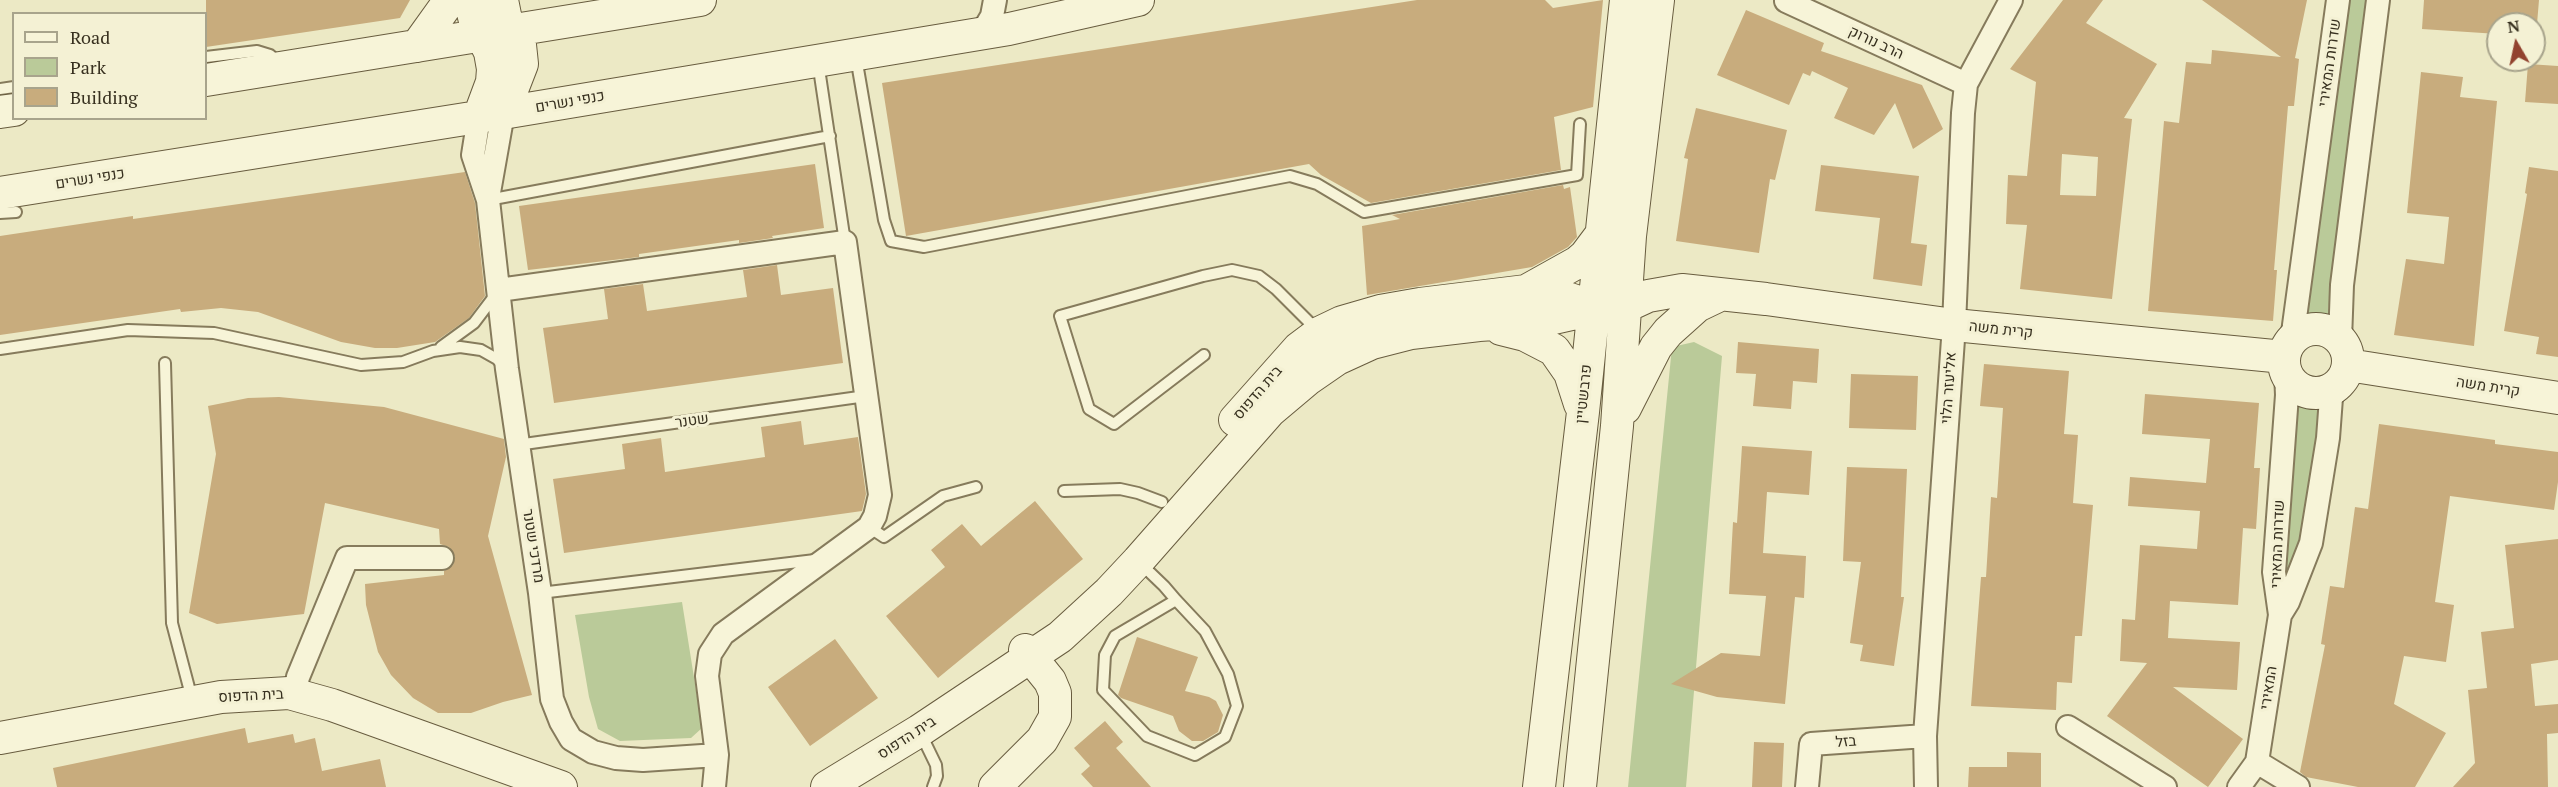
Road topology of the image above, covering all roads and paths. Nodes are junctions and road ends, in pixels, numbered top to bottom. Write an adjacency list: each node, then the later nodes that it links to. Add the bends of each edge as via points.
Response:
1 (450, 0): 18 (street)
2 (471, 0): 17 (street)
3 (502, 0): 15 (street)
4 (524, 0): 14 (street, via 542,13)
5 (700, 0): 14 (street)
6 (995, 0): 16 (street, via 992,16)
7 (1138, 0): 16 (street, כנפי נשרים)
8 (1658, 0): 31 (street, פרבשטיין)
9 (2011, 0): 24 (street, אליעזר הלוי)
10 (2338, 0): 43 (street, שדרות המאירי)
11 (2378, 0): 44 (street, שדרות המאירי, via 2342,285)
12 (1786, 1): 24 (street, הרב נורוק)
13 (1624, 5): 31 (street, פרבשטיין)
14 (567, 21): 15 (street)
15 (513, 30): 17 (street); 25 (street, via 522,64)
16 (982, 33): 19 (street, כנפי נשרים)
17 (482, 35): 18 (street); 25 (street, via 493,73)
18 (417, 46): 22 (street)
19 (855, 53): 21 (street, כנפי נשרים); 26 (lane, via 891,241 924,247 1290,176 1317,184 1364,212 1577,175)
20 (207, 57): 22 (lane, via 262,51)
21 (818, 59): 25 (street, כנפי נשרים); 27 (lane)
22 (284, 68): 23 (street)
23 (207, 80)
24 (1966, 84): 38 (street, אליעזר הלוי)
25 (491, 115): 28 (street, מרדכי שטנר); 29 (street, כנפי נשרים)
26 (1580, 124)
27 (830, 136): 28 (lane); 32 (lane)
28 (488, 200): 33 (street, מרדכי שטנר)
29 (8, 202): 30 (lane)
30 (0, 213)
31 (1615, 236): 34 (street); 35 (street, via 1651,272 1670,284); 36 (street, פרבשטיין); 36 (street, פרבשטיין)
32 (845, 242): 33 (street); 47 (street)
33 (499, 290): 41 (lane, via 474,323); 46 (street, מרדכי שטנר)
34 (1526, 291): 36 (street, בית הדפוס, via 1555,294); 39 (street, בית הדפוס, via 1380,311)
35 (1707, 293): 36 (street, קרית משה, via 1655,294); 38 (street, קרית משה); 50 (street, via 1668,332 1643,370)
36 (1611, 313): 37 (street, בית הדפוס); 49 (street, פרבשטיין); 50 (street, פרבשטיין)
37 (1479, 325): 49 (street, via 1525,335 1554,350 1569,373); 58 (street, בית הדפוס, via 1411,333 1372,343 1337,359 1308,379 1270,411)
38 (1954, 325): 43 (street, קרית משה); 67 (street, אליעזר הלוי)
39 (1319, 333): 42 (lane, via 1259,276 1232,270 1060,316 1089,409 1113,424); 54 (street, בית הדפוס, via 1284,364)
40 (0, 349): 41 (lane, via 79,332 128,330 214,333 361,365 403,362)
41 (433, 351): 46 (lane, via 460,346 481,350)
42 (1204, 355)
43 (2287, 357): 44 (street, via 2310,330 2321,330); 44 (street, via 2292,382 2310,393 2332,389); 61 (street, שדרות המאירי, via 2274,572)
44 (2342, 362): 48 (street, קרית משה); 61 (street, שדרות המאירי, via 2331,398 2311,543)
45 (165, 363): 64 (lane, via 172,623)
46 (507, 369): 51 (street, מרדכי שטנר)
47 (866, 396): 51 (lane, שטנר); 55 (street, via 880,495)
48 (2558, 398)
49 (1582, 412): 77 (street, פרבשטיין)
50 (1617, 426): 78 (street, פרבשטיין)
51 (518, 445): 59 (street, מרדכי שטנר)
52 (976, 487): 55 (lane, via 943,496 884,537)
53 (1064, 491): 54 (lane, via 1120,489)
54 (1162, 502): 62 (street, בית הדפוס)
55 (869, 527): 57 (street)
56 (442, 558): 63 (street, via 347,558)
57 (827, 559): 59 (lane); 69 (street, via 723,634 710,654 707,676)
58 (1138, 561): 60 (lane); 62 (street, בית הדפוס, via 1080,620)
59 (540, 593): 69 (street, מרדכי שטנר, via 552,699 571,739 593,752 616,758)
60 (1176, 600): 60 (lane, via 1205,632 1228,674 1237,705 1225,737 1195,755 1147,736 1103,690 1105,655 1115,636)
61 (2280, 615): 70 (street, המאירי)
62 (1023, 658): 66 (street, בית הדפוס); 76 (street, via 1045,722 1036,746)
63 (294, 695): 64 (street, בית הדפוס, via 221,697); 71 (street, בית הדפוס)
64 (192, 702): 68 (street, בית הדפוס)
65 (2068, 728): 81 (street)
66 (919, 731): 74 (street, בית הדפוס); 75 (lane, via 936,765)
67 (1924, 736): 79 (street, בזל, via 1810,744); 80 (street, אליעזר הלוי)
68 (0, 738)
69 (717, 755): 72 (street); 73 (street)
70 (2257, 762): 82 (street); 83 (street)
71 (561, 787)
72 (714, 787)
73 (728, 787)
74 (827, 787)
75 (933, 787)
76 (995, 787)
77 (1539, 787)
78 (1580, 787)
79 (1807, 787)
80 (1926, 787)
81 (2165, 787)
82 (2239, 787)
83 (2298, 787)

